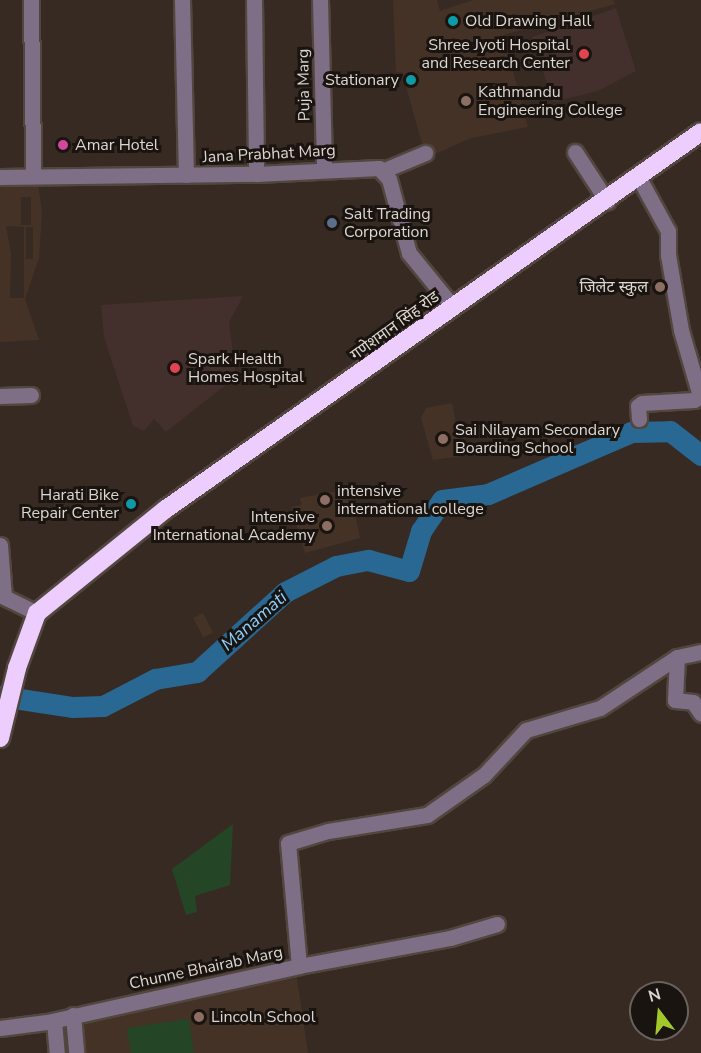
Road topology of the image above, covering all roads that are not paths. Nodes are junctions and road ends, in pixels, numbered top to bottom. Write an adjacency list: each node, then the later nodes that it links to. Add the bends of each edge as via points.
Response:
1 (31, 0): 11 (street)
2 (182, 0): 12 (street)
3 (254, 0): 10 (street)
4 (320, 0): 8 (street, Puja Marg)
5 (701, 132): 14 (highway, गणेशमान सिंह रोड)
6 (575, 152): 15 (street)
7 (425, 153): 9 (street)
8 (324, 169): 9 (street, Jana Prabhat Marg); 10 (street, Jana Prabhat Marg)
9 (382, 171): 16 (street, via 389,179 409,253)
10 (256, 174): 12 (street, Jana Prabhat Marg)
11 (33, 175): 12 (street, Jana Prabhat Marg); 13 (street, Jana Prabhat Marg)
12 (186, 175)
13 (0, 177)
14 (639, 178): 15 (highway, गणेशमान सिंह रोड); 19 (street, via 668,231 668,255 681,330 700,396 694,400 642,403 638,406)
15 (607, 201): 16 (highway, गणेशमान सिंह रोड)
16 (453, 308): 22 (highway, गणेशमान सिंह रोड, via 166,508)
17 (31, 395): 18 (street)
18 (0, 396)
19 (639, 419)
20 (0, 545): 21 (street)
21 (2, 596): 22 (street)
22 (37, 613): 26 (highway, via 17,668)
23 (701, 652): 24 (street, Chunne Bhairab Marg)
24 (677, 657): 25 (street, via 675,700 693,702); 28 (street, Chunne Bhairab Marg, via 600,708 526,730 484,775 427,815 328,831 288,843)
25 (701, 714)
26 (0, 738)
27 (497, 924): 28 (street, via 450,938)
28 (299, 966): 29 (street, Chunne Bhairab Marg)
29 (73, 1015): 30 (street, Chunne Bhairab Marg); 33 (street)
30 (54, 1020): 31 (street, Chunne Bhairab Marg); 32 (street)
31 (0, 1028)
32 (57, 1053)
33 (76, 1053)

